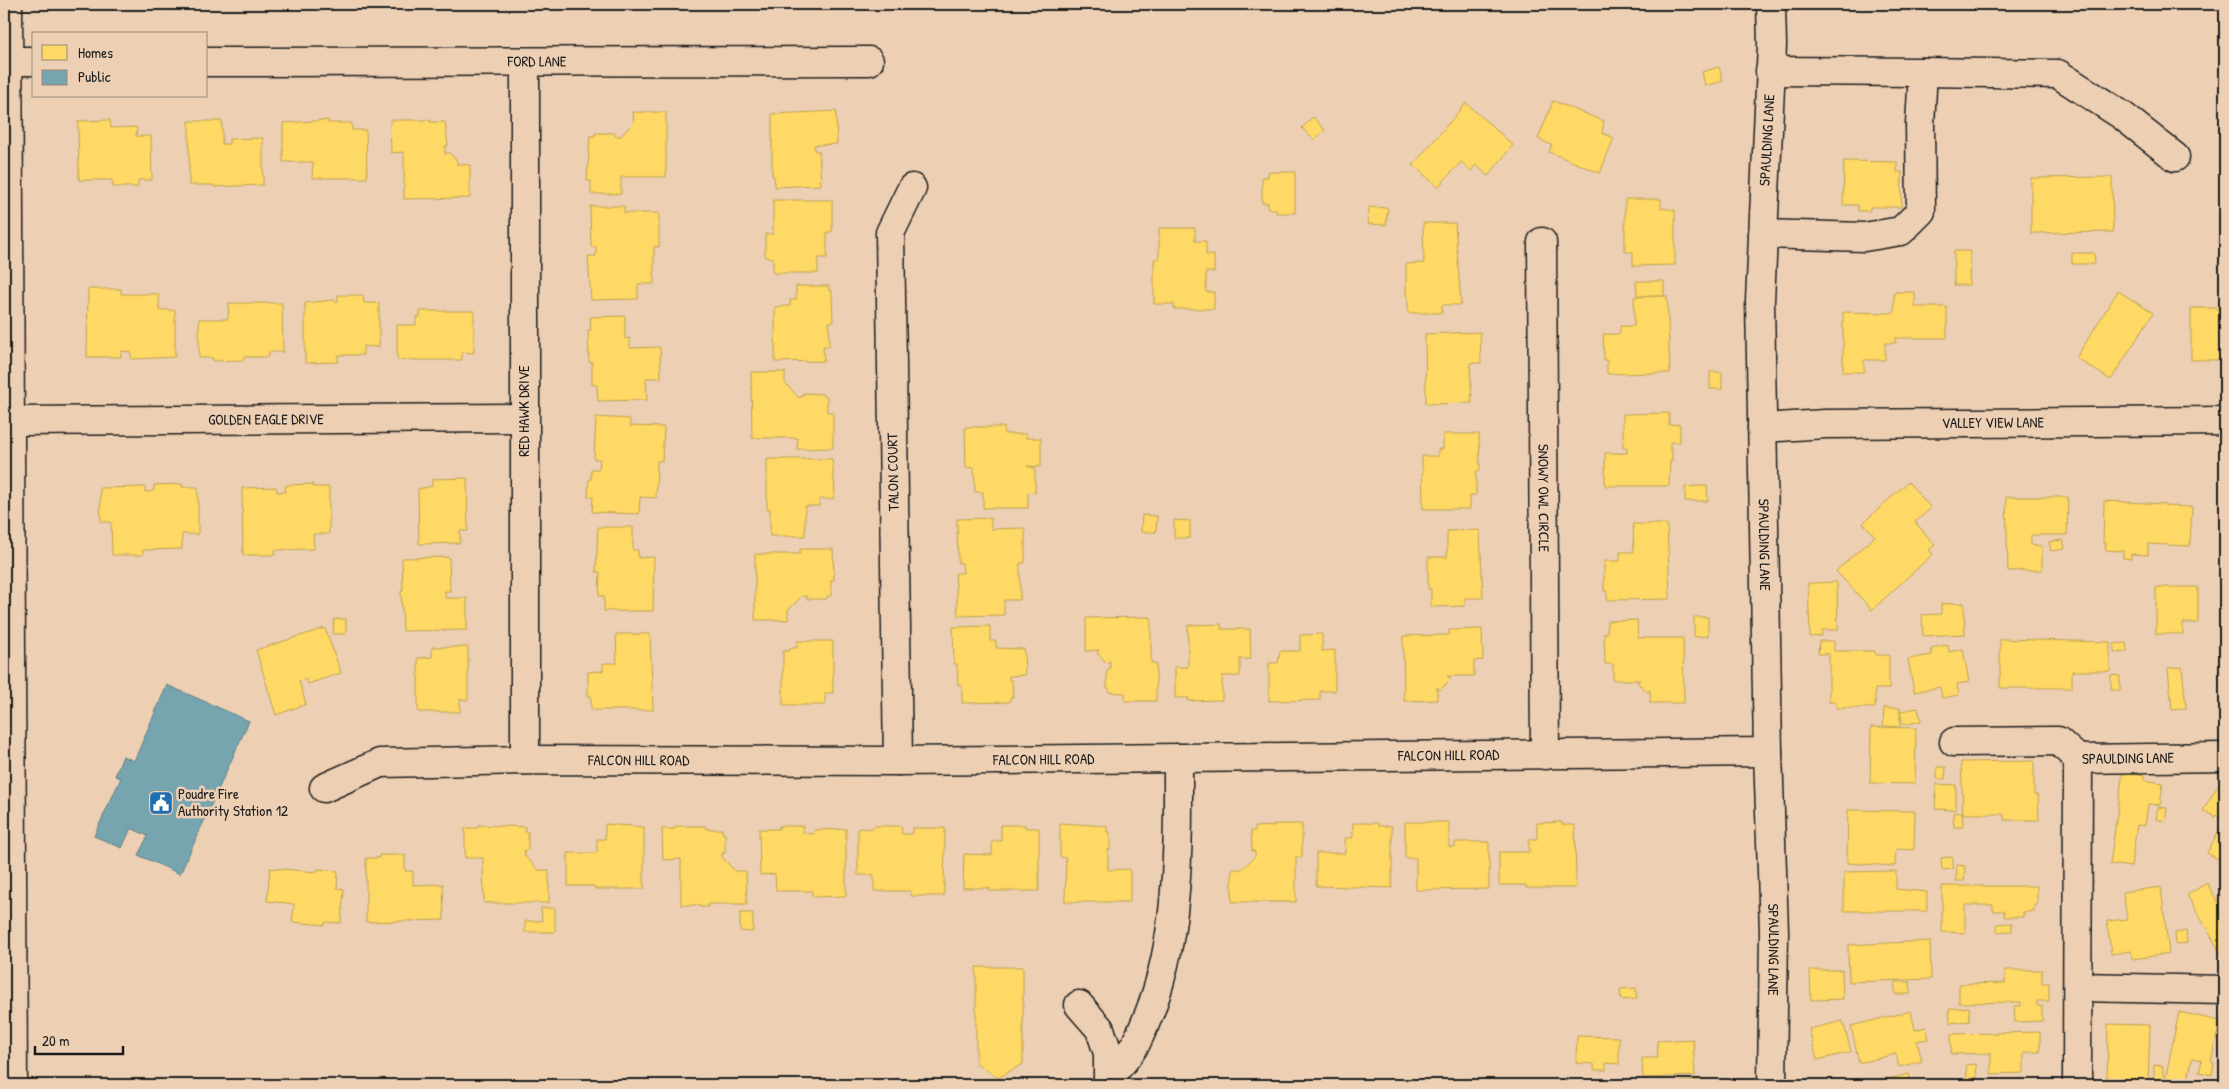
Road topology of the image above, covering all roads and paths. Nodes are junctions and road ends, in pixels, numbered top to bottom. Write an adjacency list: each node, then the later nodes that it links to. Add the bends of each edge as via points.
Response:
1 (8, 4): 3 (street)
2 (1771, 4): 7 (street, SPAULDING LANE)
3 (21, 61): 14 (street)
4 (869, 61): 6 (street, FORD LANE)
5 (208, 62): 6 (street, FORD LANE)
6 (525, 63): 13 (street, RED HAWK DRIVE)
7 (1770, 71): 8 (street); 11 (street, SPAULDING LANE)
8 (1923, 72): 9 (street, via 2058,74 2123,116); 11 (street, via 1921,210 1901,231 1864,237)
9 (2175, 157)
10 (912, 188): 24 (street, TALON COURT, via 890,233)
11 (1763, 234): 16 (street, SPAULDING LANE, via 1760,301)
12 (1542, 242): 19 (street, SNOWY OWL CIRCLE)
13 (524, 418): 14 (street, GOLDEN EAGLE DRIVE); 23 (street, RED HAWK DRIVE)
14 (10, 421): 30 (street)
15 (2225, 421): 16 (street, VALLEY VIEW LANE, via 1825,424)
16 (1762, 428): 18 (street, SPAULDING LANE)
17 (1954, 742): 22 (street, via 2058,741)
18 (1768, 752): 19 (street, FALCON HILL ROAD); 31 (street, SPAULDING LANE, via 1774,931)
19 (1545, 756): 21 (street, FALCON HILL ROAD)
20 (2225, 757): 22 (street, SPAULDING LANE)
21 (1178, 758): 24 (street, FALCON HILL ROAD); 29 (street, via 1178,868 1157,996 1135,1044)
22 (2078, 759): 26 (street, SPAULDING LANE)
23 (525, 760): 24 (street, FALCON HILL ROAD); 25 (street, FALCON HILL ROAD, via 380,763)
24 (898, 761)
25 (324, 788)
26 (2078, 987): 27 (street); 32 (street, SPAULDING LANE)
27 (2225, 990)
28 (1079, 1005): 29 (street, via 1100,1029 1108,1053)
29 (1108, 1082)
30 (13, 1085)
31 (1772, 1085)
32 (2077, 1085)

